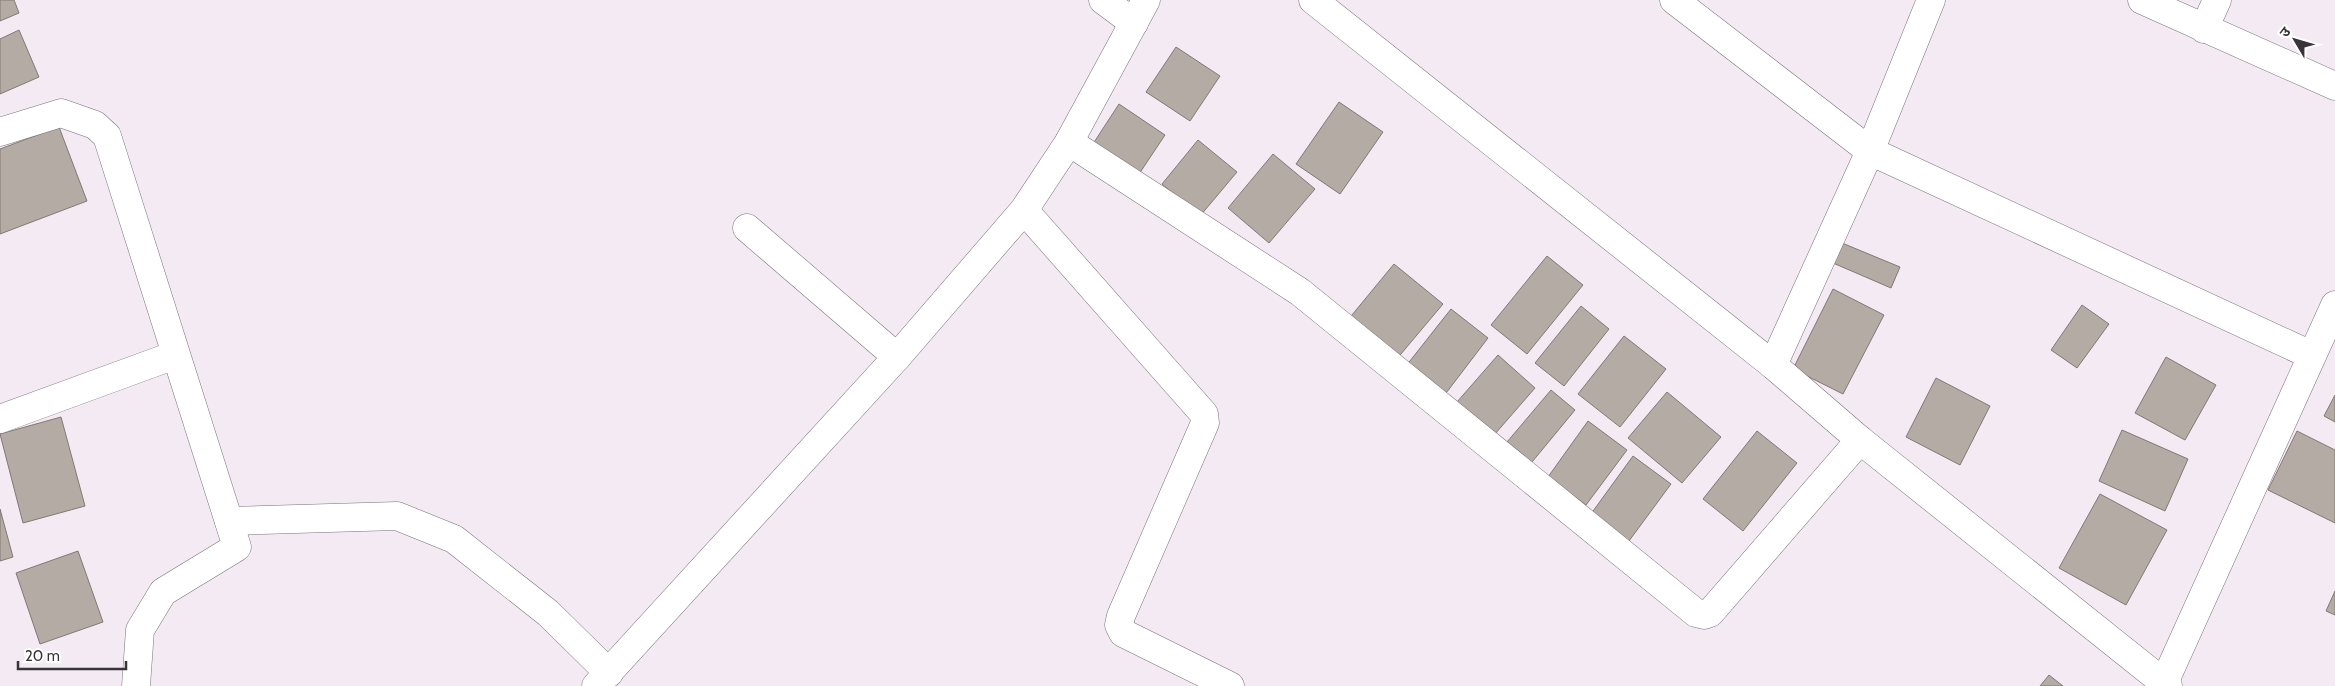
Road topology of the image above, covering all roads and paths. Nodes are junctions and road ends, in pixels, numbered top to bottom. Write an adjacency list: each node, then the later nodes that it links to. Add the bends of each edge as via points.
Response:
1 (1103, 0): 7 (street)
2 (1313, 0): 19 (street)
3 (1674, 0): 12 (street)
4 (1931, 0): 12 (street)
5 (2142, 0): 8 (street)
6 (2217, 0): 8 (street)
7 (1140, 11): 11 (street)
8 (2204, 29): 9 (street)
9 (2335, 86)
10 (0, 132): 16 (street, via 61,113 95,125 107,136)
11 (1069, 142): 13 (street); 21 (street, via 1300,292 1696,613 1710,613)
12 (1870, 152): 17 (street); 19 (street)
13 (1024, 210): 18 (street); 26 (street, via 1204,414 1205,423 1119,626 1124,633)
14 (747, 228): 18 (street)
15 (2335, 306): 17 (street)
16 (175, 355): 20 (street); 22 (street)
17 (2311, 355): 24 (street)
18 (898, 357): 23 (street)
19 (1773, 365): 21 (street)
20 (0, 419)
21 (1860, 440): 24 (street)
22 (229, 520): 23 (street, via 397,516 454,540 548,613); 25 (street, via 238,547 163,592 140,630)
23 (603, 679)
24 (2166, 684)
25 (136, 686)
26 (1230, 686)

